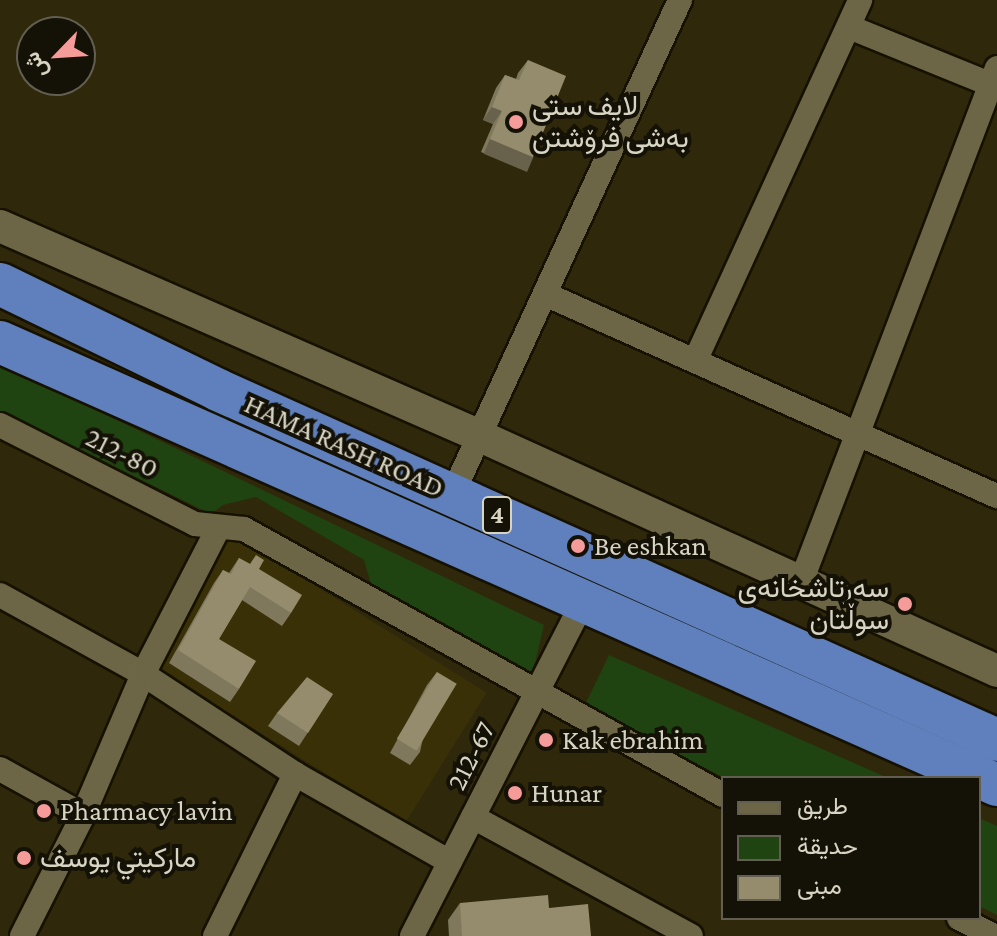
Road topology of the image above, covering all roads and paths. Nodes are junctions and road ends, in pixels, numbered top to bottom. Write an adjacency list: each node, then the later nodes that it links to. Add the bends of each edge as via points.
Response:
1 (680, 0): 7 (street)
2 (860, 0): 3 (street)
3 (849, 27): 4 (street); 10 (street)
4 (995, 80): 15 (street)
5 (0, 226): 16 (street)
6 (0, 284): 9 (highway, HAMA RASH ROAD / 4)
7 (545, 294): 10 (street); 16 (street)
8 (0, 342): 12 (highway, HAMA RASH ROAD / 4)
9 (157, 360): 11 (highway, HAMA RASH ROAD / 4); 12 (highway)
10 (695, 361): 15 (street)
11 (218, 390): 14 (highway); 17 (highway, HAMA RASH ROAD / 4)
12 (136, 403): 14 (highway, HAMA RASH ROAD / 4)
13 (0, 425): 19 (street, 212-80, via 195,524)
14 (197, 432): 22 (highway, HAMA RASH ROAD / 4)
15 (855, 434): 18 (street); 20 (street)
16 (480, 436): 17 (street); 20 (street)
17 (452, 495): 26 (highway, HAMA RASH ROAD / 4)
18 (997, 496)
19 (219, 527): 24 (street); 25 (street, 212-80, via 244,529)
20 (801, 582): 23 (street)
21 (0, 595): 24 (street)
22 (582, 604): 25 (street, 212-67); 29 (highway, HAMA RASH ROAD / 4)
23 (997, 671)
24 (143, 674): 28 (street); 31 (street)
25 (536, 694): 30 (street, 212-80); 32 (street, 212-67)
26 (997, 740)
27 (0, 769): 31 (street)
28 (295, 774): 33 (street); 36 (street)
29 (976, 776)
30 (721, 794)
31 (83, 815): 35 (street)
32 (473, 817): 33 (street, 212-67); 38 (street)
33 (450, 862): 37 (street, 212-67)
34 (963, 920): 39 (street)
35 (22, 936)
36 (215, 936)
37 (412, 936)
38 (691, 936)
39 (994, 936)

